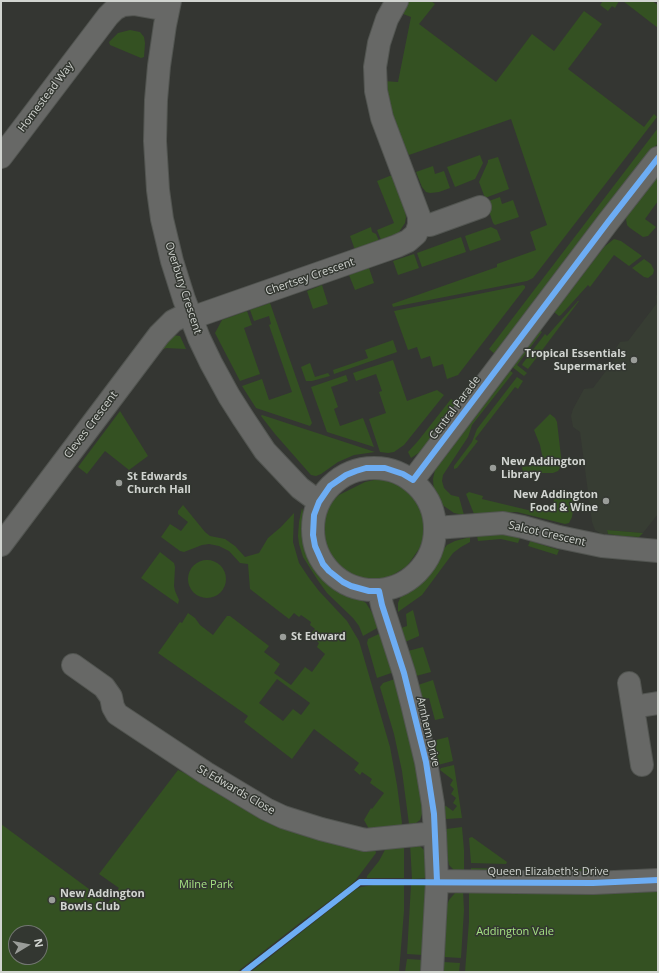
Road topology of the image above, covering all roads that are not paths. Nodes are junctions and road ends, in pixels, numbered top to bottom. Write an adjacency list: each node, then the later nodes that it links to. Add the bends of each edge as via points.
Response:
1 (396, 1): 7 (street, via 379,43 376,91 382,118 418,210)
2 (169, 5): 3 (street, Overbury Crescent, via 134,4 119,7 108,16); 8 (street, Overbury Crescent, via 161,48 156,100 157,182 169,247)
3 (92, 37): 4 (street, Homestead Way)
4 (1, 158)
5 (658, 158): 9 (street, Central Parade)
6 (480, 207): 7 (street, via 430,225)
7 (419, 225): 8 (street, Chertsey Crescent, via 413,238 404,244)
8 (190, 316): 10 (street, Overbury Crescent, via 222,384 253,434 295,484); 12 (street, Cleves Crescent, via 173,321 159,335)
9 (413, 480): 10 (street, via 390,469 366,468 338,480); 11 (street, via 429,501)
10 (318, 502): 14 (street, via 314,515 313,535 323,564 335,577 351,586)
11 (436, 528): 13 (street, Salcot Crescent, via 503,523 602,546); 14 (street, via 430,553 420,570 405,581)
12 (1, 545)
13 (658, 551)
14 (379, 591): 20 (street, Arnhem Drive, via 404,673 422,746 430,783)
15 (73, 665): 20 (street, St Edwards Close, via 104,687 117,714 206,773 283,817 365,840)
16 (630, 683): 18 (street)
17 (658, 703): 18 (street)
18 (633, 707): 19 (street)
19 (642, 765)
20 (436, 833): 22 (street, Arnhem Drive)
21 (658, 880): 22 (street, Queen Elizabeth's Drive, via 599,883)
22 (437, 881): 23 (street, Arnhem Drive)
23 (432, 972)

